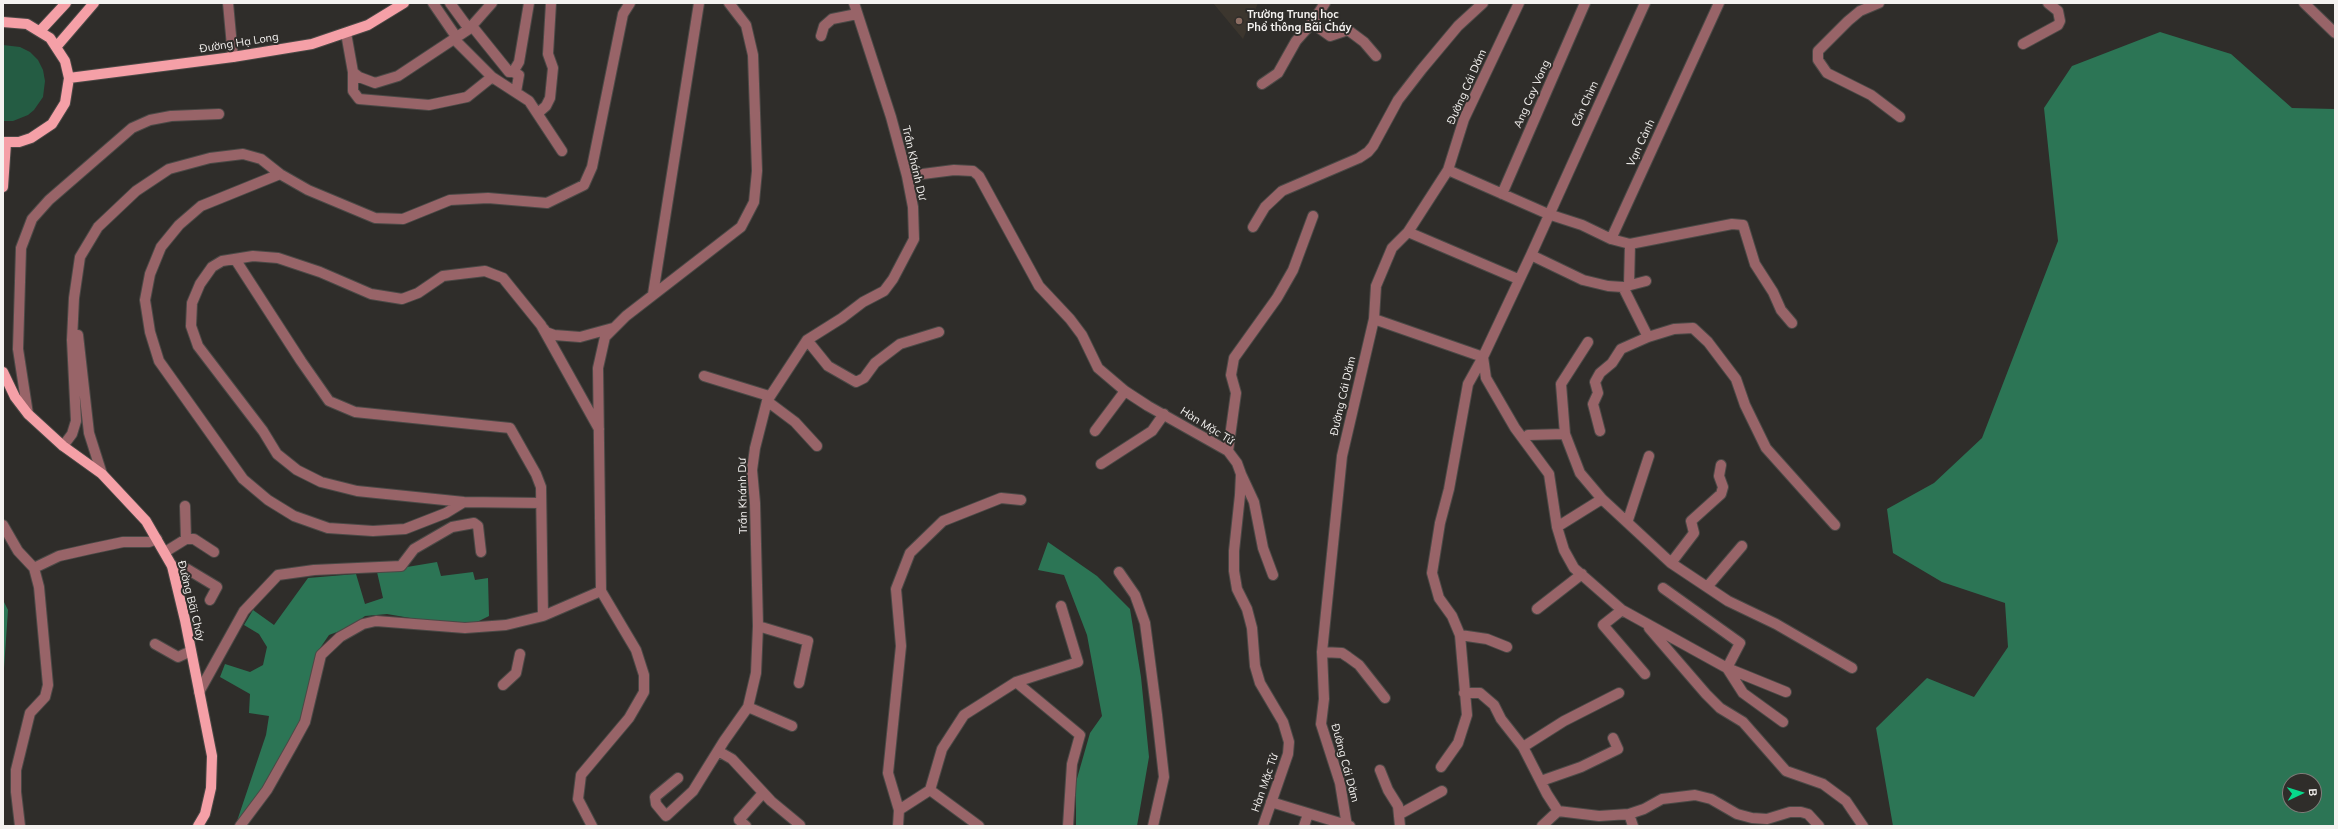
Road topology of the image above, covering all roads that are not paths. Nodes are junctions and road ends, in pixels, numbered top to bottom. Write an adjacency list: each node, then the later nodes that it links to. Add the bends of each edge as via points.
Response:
1 (66, 3): 27 (main road)
2 (94, 3): 33 (main road)
3 (228, 3): 35 (street)
4 (404, 3): 28 (main road, Đường Hạ Long, via 368,25)
5 (433, 3): 31 (street)
6 (450, 3): 26 (street)
7 (492, 3): 26 (street)
8 (529, 3): 38 (street, via 519,62)
9 (551, 3): 43 (street, via 548,54 553,68 550,98)
10 (630, 3): 49 (street, via 623,14 592,167 584,185 568,194 547,203 488,198 450,200 403,220 375,218 308,190)
11 (699, 3): 64 (street)
12 (729, 3): 64 (street, via 746,25 753,55 758,171 754,202 741,227)
13 (854, 3): 23 (street, Trần Khánh Dư)
14 (1325, 3): 25 (street)
15 (1483, 3): 55 (street, via 1458,26 1398,100 1368,152 1354,161 1282,190 1266,207)
16 (1518, 3): 48 (street, Đường Cái Dăm, via 1464,119)
17 (1585, 3): 52 (street, Ang Cay Vong)
18 (1645, 3): 53 (street, Cồn Chìm)
19 (1719, 3): 57 (street, Vạn Cảnh)
20 (1879, 3): 45 (street, via 1860,11 1843,26 1818,51 1818,60 1827,73 1871,95)
21 (2048, 3): 32 (street, via 2058,11 2058,25)
22 (2304, 3): 29 (street)
23 (858, 14): 30 (street, via 832,19 824,26); 50 (street, Trần Khánh Dư)
24 (3, 22): 27 (main road, via 27,24)
25 (1312, 23): 34 (street, via 1330,36 1348,30 1364,42); 41 (street, via 1296,41 1278,73)
26 (470, 28): 31 (street); 36 (street)
27 (40, 31): 33 (main road)
28 (346, 33): 35 (main road, Đường Hạ Long, via 312,44); 37 (street)
29 (2335, 33)
30 (821, 36)
31 (456, 39): 37 (street, via 386,81 375,83); 39 (street)
32 (2023, 44)
33 (57, 46): 40 (main road, via 65,61)
34 (1376, 56)
35 (233, 57): 40 (main road, Đường Hạ Long)
36 (498, 59): 38 (street, via 509,72); 39 (street)
37 (353, 72): 39 (street, via 353,91 359,99 422,105 467,97)
38 (513, 72): 42 (street, via 519,75)
39 (489, 74): 42 (street)
40 (69, 78): 46 (main road, via 66,103 52,124 31,138)
41 (1262, 84)
42 (516, 92): 43 (street, via 529,101)
43 (538, 113): 47 (street)
44 (219, 114): 79 (street, via 171,116 150,120 132,128 49,200 32,219 21,248 18,349)
45 (1900, 117)
46 (5, 142): 51 (main road)
47 (562, 151)
48 (1448, 170): 52 (street); 56 (street, Đường Cái Dăm)
49 (280, 174): 65 (street, via 261,160 242,154 210,158 169,169 136,192 98,227 80,257); 96 (street, via 201,206 179,225 161,247 150,274 145,300 150,332 159,361 243,479 268,500 294,516 328,528 381,531 405,529 446,514)
50 (907, 176): 72 (street, Trần Khánh Dư, via 913,207 914,239 893,280 884,291); 77 (street, Hàn Mặc Tử, via 954,170 973,171 979,176 1039,286 1082,335 1098,368)
51 (3, 186)
52 (1502, 194): 53 (street)
53 (1548, 214): 57 (street, via 1582,225); 59 (street, Cồn Chìm)
54 (1313, 216): 88 (street, via 1293,270 1277,298 1234,358 1231,375 1236,394)
55 (1253, 227)
56 (1408, 232): 61 (street); 66 (street, Đường Cái Dăm, via 1392,248 1382,270 1376,286)
57 (1611, 239): 58 (street)
58 (1630, 244): 63 (street); 67 (street, via 1732,224 1743,225 1755,264 1781,310)
59 (1531, 255): 61 (street, Cồn Chìm); 63 (street, via 1583,280 1608,286)
60 (235, 259): 68 (street, via 253,256 278,258 320,272 371,294 402,299 418,293 443,276 485,271 504,278); 96 (street, via 222,261 212,267 200,284 192,303 191,326 198,346 263,431 277,454 297,470 321,482 357,491); 97 (street, via 329,401 355,412 510,428 536,474)
61 (1518, 278): 74 (street, Cồn Chìm)
62 (1646, 281): 63 (street)
63 (1626, 286): 71 (street)
64 (653, 294): 69 (street)
65 (74, 298): 86 (street, via 72,340 76,421 72,434); 92 (street, via 89,433)
66 (1374, 318): 74 (street); 129 (street, Đường Cái Dăm, via 1342,456)
67 (1792, 323)
68 (541, 325): 69 (street, via 546,332 580,337); 81 (street)
69 (615, 328): 81 (street, via 605,337 598,368)
70 (939, 332): 72 (street, via 900,344 889,351 864,378 856,382 828,366)
71 (1648, 337): 82 (street, via 1621,349 1595,382 1598,393 1593,404); 101 (street, via 1674,329 1693,328 1708,342 1736,379 1745,405 1766,448)
72 (807, 340): 78 (street, Trần Khánh Dư)
73 (1588, 342): 84 (street, via 1561,384)
74 (1483, 358): 85 (street, via 1486,378); 125 (street, Cồn Chìm, via 1468,384 1432,573 1439,598 1452,616)
75 (3, 372): 79 (main road, Đường Bãi Cháy, via 15,397)
76 (704, 376): 78 (street)
77 (1125, 390): 80 (street, Hàn Mặc Tử); 83 (street)
78 (768, 398): 87 (street); 124 (street, Trần Khánh Dư, via 752,470)
79 (28, 414): 86 (main road, Đường Bãi Cháy)
80 (1164, 414): 88 (street, Hàn Mặc Tử); 90 (street, via 1152,431)
81 (599, 429): 117 (street)
82 (1600, 431)
83 (1095, 432)
84 (1565, 434): 85 (street, via 1528,435); 94 (street, via 1580,473)
85 (1524, 440): 102 (street, via 1549,474)
86 (63, 446): 92 (main road, Đường Bãi Cháy)
87 (817, 446)
88 (1228, 451): 93 (street, Hàn Mặc Tử)
89 (1649, 456): 99 (street)
90 (1102, 464)
91 (1721, 465): 109 (street, via 1721,494 1691,521 1694,533)
92 (102, 474): 103 (main road, Đường Bãi Cháy, via 146,521)
93 (1241, 474): 114 (street, via 1254,502 1263,548); 155 (street, Hàn Mặc Tử, via 1234,551 1237,589 1247,609 1252,628 1255,666 1260,683 1283,722 1289,742 1288,754)
94 (1602, 499): 99 (street); 102 (street)
95 (1021, 500): 156 (street, via 1001,498 943,521 910,553 896,589 901,646 888,773)
96 (464, 502): 97 (street)
97 (541, 503): 122 (street)
98 (185, 506): 104 (street)
99 (1628, 520): 109 (street)
100 (3, 525): 111 (street, via 18,551)
101 (1835, 525)
102 (1557, 527): 113 (street, via 1564,550 1574,568)
103 (157, 539): 106 (main road, Đường Bãi Cháy); 111 (street, via 148,542 123,542 59,556)
104 (186, 539): 106 (street); 107 (street, via 194,539)
105 (1742, 546): 115 (street)
106 (165, 552): 110 (main road, Đường Bãi Cháy)
107 (214, 552)
108 (481, 552): 137 (street, via 478,526 474,523 452,527 414,549 402,566 314,570 278,575 244,611)
109 (1671, 563): 115 (street)
110 (172, 566): 118 (street, via 187,569 217,587); 128 (main road, Đường Bãi Cháy)
111 (34, 568): 162 (street, via 39,587 48,685 45,697 30,713 16,770)
112 (1119, 572): 170 (street, via 1135,595 1145,623 1164,777)
113 (1582, 574): 120 (street); 121 (street)
114 (1273, 575)
115 (1707, 587): 132 (street)
116 (1663, 588): 131 (street, via 1740,643)
117 (602, 592): 122 (street); 165 (street, via 636,650 644,675 644,692 628,718 581,775 578,799)
118 (210, 600)
119 (1061, 606): 134 (street, via 1078,662)
120 (1537, 609)
121 (1622, 610): 123 (street); 133 (street, via 1603,625)
122 (543, 616): 164 (street, via 506,625 465,628 376,621 363,624 340,637 322,654 302,728 267,790)
123 (1644, 622): 131 (street); 178 (street, via 1706,694 1720,708 1743,722 1786,771 1824,784 1846,801)
124 (758, 626): 135 (street, via 808,641); 142 (street, Trần Khánh Dư, via 756,673)
125 (1460, 635): 127 (street, via 1487,639); 140 (street, Cồn Chìm)
126 (155, 644): 128 (street, via 178,657)
127 (1507, 647)
128 (191, 651): 137 (main road, Đường Bãi Cháy)
129 (1322, 652): 141 (street, via 1342,653 1359,665); 173 (street, Đường Cái Dăm, via 1324,699 1321,724 1340,783)
130 (520, 654): 136 (street, via 516,673)
131 (1727, 668): 139 (street); 143 (street, via 1743,694)
132 (1852, 668)
133 (1645, 674)
134 (1016, 682): 152 (street, via 964,715 942,749); 169 (street, via 1080,736 1072,764)
135 (799, 683)
136 (503, 685)
137 (199, 692): 163 (main road, Đường Bãi Cháy, via 212,756 211,788 205,814)
138 (1620, 692): 146 (street, via 1564,721)
139 (1786, 692)
140 (1464, 693): 146 (street, via 1480,693 1494,705 1501,719); 148 (street, Cồn Chìm, via 1467,715 1464,728 1458,743)
141 (1385, 698)
142 (748, 707): 144 (street); 147 (street, Trần Khánh Dư)
143 (1782, 722)
144 (792, 726)
145 (1614, 738): 151 (street, via 1618,749)
146 (1524, 747): 151 (street)
147 (718, 751): 150 (street, Trần Khánh Dư, via 693,791 666,816 656,804 655,797); 154 (street, via 732,759)
148 (1441, 767)
149 (1380, 770): 159 (street)
150 (678, 778)
151 (1542, 781): 157 (street)
152 (930, 790): 156 (street); 168 (street)
153 (1442, 791): 159 (street)
154 (763, 793): 161 (street); 166 (street, via 739,820)
155 (1271, 802): 158 (street); 171 (street, Hàn Mặc Tử)
156 (899, 810): 167 (street)
157 (1558, 810): 160 (street, via 1599,816); 175 (street)
158 (1308, 814): 172 (street); 173 (street)
159 (1400, 814): 174 (street)
160 (1629, 814): 176 (street); 177 (street, via 1662,799 1695,795 1752,818 1767,819 1790,812 1801,812 1808,814)
161 (800, 825)
162 (20, 826)
163 (198, 826)
164 (240, 826)
165 (592, 826)
166 (746, 826)
167 (898, 826)
168 (979, 826)
169 (1068, 826)
170 (1153, 826)
171 (1263, 826)
172 (1304, 826)
173 (1348, 826)
174 (1400, 826)
175 (1542, 826)
176 (1634, 826)
177 (1819, 826)
178 (1863, 826)

